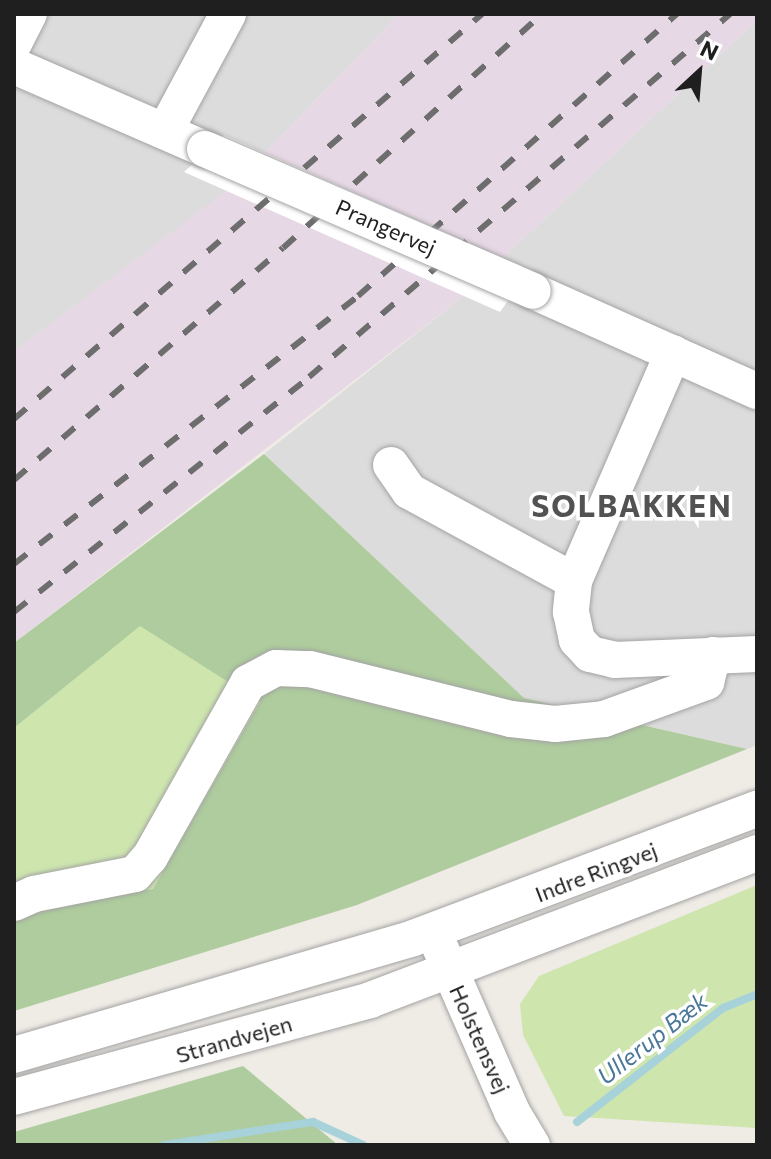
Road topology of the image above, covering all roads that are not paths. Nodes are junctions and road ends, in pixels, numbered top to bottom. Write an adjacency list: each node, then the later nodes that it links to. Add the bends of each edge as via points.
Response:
1 (29, 14): 3 (street)
2 (228, 14): 5 (street)
3 (14, 43)
4 (14, 66): 5 (street, Prangervej)
5 (165, 131): 6 (street, Prangervej, bridge)
6 (673, 353): 7 (street, Prangervej); 9 (street)
7 (757, 391)
8 (391, 465): 9 (street, via 409,491)
9 (574, 581): 11 (street, via 571,612 577,640 590,654 615,660)
10 (757, 654): 11 (street)
11 (713, 655): 14 (street, via 706,682 604,719 555,724 511,719 310,669 276,668 248,683 150,857 135,874 34,894)
12 (757, 809): 15 (street, Indre Ringvej)
13 (757, 853): 16 (street, Indre Ringvej)
14 (14, 903)
15 (433, 931): 16 (street, Holstensvej); 17 (street)
16 (450, 970): 18 (street, Strandvejen, via 370,1000); 19 (street, Holstensvej, via 512,1112)
17 (14, 1055)
18 (14, 1097)
19 (532, 1145)

